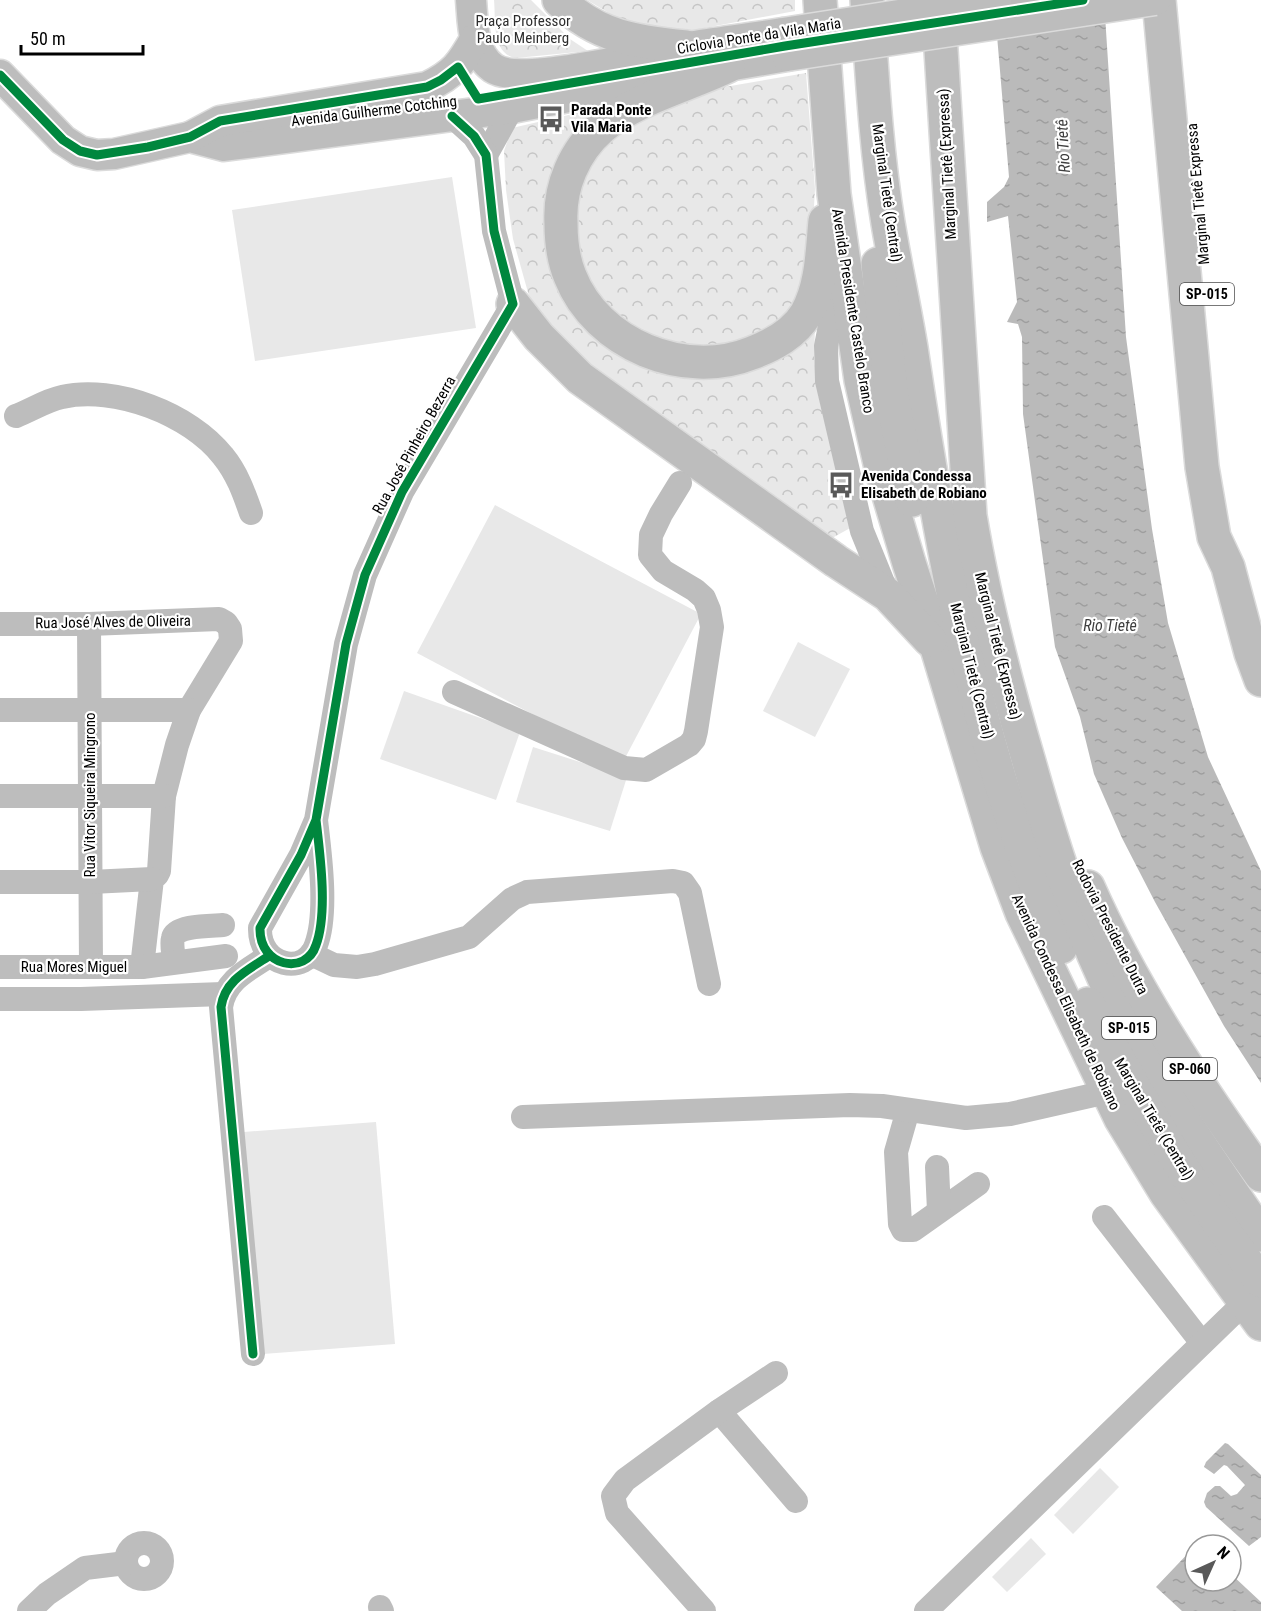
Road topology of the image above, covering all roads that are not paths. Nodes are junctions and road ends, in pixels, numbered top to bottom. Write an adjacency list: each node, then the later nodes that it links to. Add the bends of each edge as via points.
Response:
1 (471, 0): 8 (main road)
2 (560, 0): 10 (highway, via 611,35)
3 (820, 0): 17 (highway, Avenida Presidente Castelo Branco)
4 (867, 0): 18 (highway, Marginal Tietê (Central))
5 (938, 0): 38 (highway, Marginal Tietê (Expressa) / SP-015, via 970,516 1001,668)
6 (996, 0): 9 (main road, bridge)
7 (1164, 6): 9 (main road, bridge); 30 (highway, Marginal Tietê Expressa / SP-015, via 1226,512 1228,567)
8 (474, 39): 10 (main road, via 492,67 502,73 519,74 580,68); 15 (main road, via 458,67 428,87 220,121)
9 (785, 45): 10 (main road); 11 (main road, Avenida Guilherme Cotching)
10 (686, 47)
11 (728, 66): 13 (main road, Avenida Guilherme Cotching); 17 (highway, via 623,113 601,128 584,147 565,180 560,207 561,245 570,277 583,302 606,327 629,343 679,361 709,362 744,356 772,345 790,333 810,304 817,285 826,211)
12 (0, 75): 15 (main road, Avenida Guilherme Cotching, via 63,140 80,151 97,155)
13 (512, 108): 14 (main road, Avenida Guilherme Cotching); 16 (street)
14 (452, 116): 15 (main road, Avenida Guilherme Cotching, via 224,146); 16 (street, via 474,136)
15 (190, 137)
16 (486, 155): 20 (street, via 494,231)
17 (834, 194): 19 (highway, Avenida Presidente Castelo Branco)
18 (888, 222): 24 (highway, via 877,253 891,391 915,512); 63 (highway, Marginal Tietê (Central), via 947,566 999,774 1033,876 1073,976 1145,1108 1219,1225)
19 (843, 259): 24 (highway, Avenida Presidente Castelo Branco, via 861,380 882,472); 25 (street, via 826,346 827,381 862,531)
20 (513, 304): 22 (highway, via 580,378); 39 (street, Rua José Pinheiro Bezerra, via 402,492 365,575 346,644)
21 (16, 416): 23 (street, via 62,397 103,393 156,408 201,434 222,455 238,478)
22 (686, 473): 25 (highway); 31 (street, via 651,535 650,555 663,571 696,590 710,610 712,627 698,719 689,745 646,770 624,768)
23 (251, 513)
24 (909, 563): 29 (highway, Avenida Presidente Castelo Branco)
25 (888, 596): 29 (highway)
26 (226, 623): 28 (street, Rua José Alves de Oliveira, via 219,619); 34 (street, Rua Mores Miguel, via 231,641)
27 (0, 624): 28 (street, Rua José Alves de Oliveira)
28 (89, 624): 33 (street, Rua Vitor Siqueira Mingrono)
29 (937, 648): 54 (highway, Avenida Condessa Elisabeth de Robiano, via 997,847 1022,913)
30 (1261, 681)
31 (454, 692)
32 (0, 710): 33 (street)
33 (90, 710): 34 (street); 36 (street, Rua Vitor Siqueira Mingrono)
34 (189, 710): 37 (street, Rua Mores Miguel)
35 (0, 796): 36 (street)
36 (90, 796): 37 (street); 42 (street, Rua Vitor Siqueira Mingrono)
37 (164, 796): 40 (street, Rua Mores Miguel, via 159,871)
38 (1040, 800): 58 (highway, Rodovia Presidente Dutra / SP-060, via 1059,823 1124,960 1178,1052); 62 (highway, Marginal Tietê (Expressa) / SP-015, via 1083,929 1125,1020 1190,1133)
39 (316, 820): 44 (street, Rua José Pinheiro Bezerra, via 321,920); 46 (street, Rua José Pinheiro Bezerra, via 260,927 262,948)
40 (152, 879): 42 (street); 50 (street, Rua Mores Miguel)
41 (0, 882): 42 (street)
42 (91, 882): 49 (street, Rua Vitor Siqueira Mingrono)
43 (223, 925): 47 (street, via 181,929 174,934)
44 (311, 954): 46 (street, via 292,963); 51 (street, via 334,965 375,964 469,937 512,899 527,892 673,881 683,883 690,893)
45 (226, 956): 47 (street)
46 (269, 956): 52 (street, via 241,975)
47 (174, 962): 50 (street)
48 (0, 967): 49 (street, Rua Mores Miguel)
49 (91, 967): 50 (street, Rua Mores Miguel)
50 (142, 967)
51 (709, 984)
52 (223, 994): 53 (street); 65 (street, via 221,1006)
53 (0, 999)
54 (1107, 1092): 55 (street, via 1010,1114 966,1118); 63 (highway, Avenida Condessa Elisabeth de Robiano, via 1166,1192)
55 (908, 1110): 56 (street, via 850,1105); 60 (street, via 896,1152 900,1224 903,1230 913,1230)
56 (523, 1117)
57 (937, 1167): 60 (street)
58 (1261, 1175)
59 (978, 1184): 60 (street)
60 (939, 1211)
61 (1104, 1217): 64 (street)
62 (1261, 1235)
63 (1256, 1302): 64 (street)
64 (1202, 1343): 72 (street)
65 (254, 1354)
66 (776, 1374): 67 (street)
67 (719, 1411): 68 (street); 71 (street, via 625,1480 613,1496 617,1514)
68 (796, 1501)
69 (126, 1563): 70 (street, via 85,1568)
70 (29, 1611)
71 (704, 1611)
72 (926, 1611)

